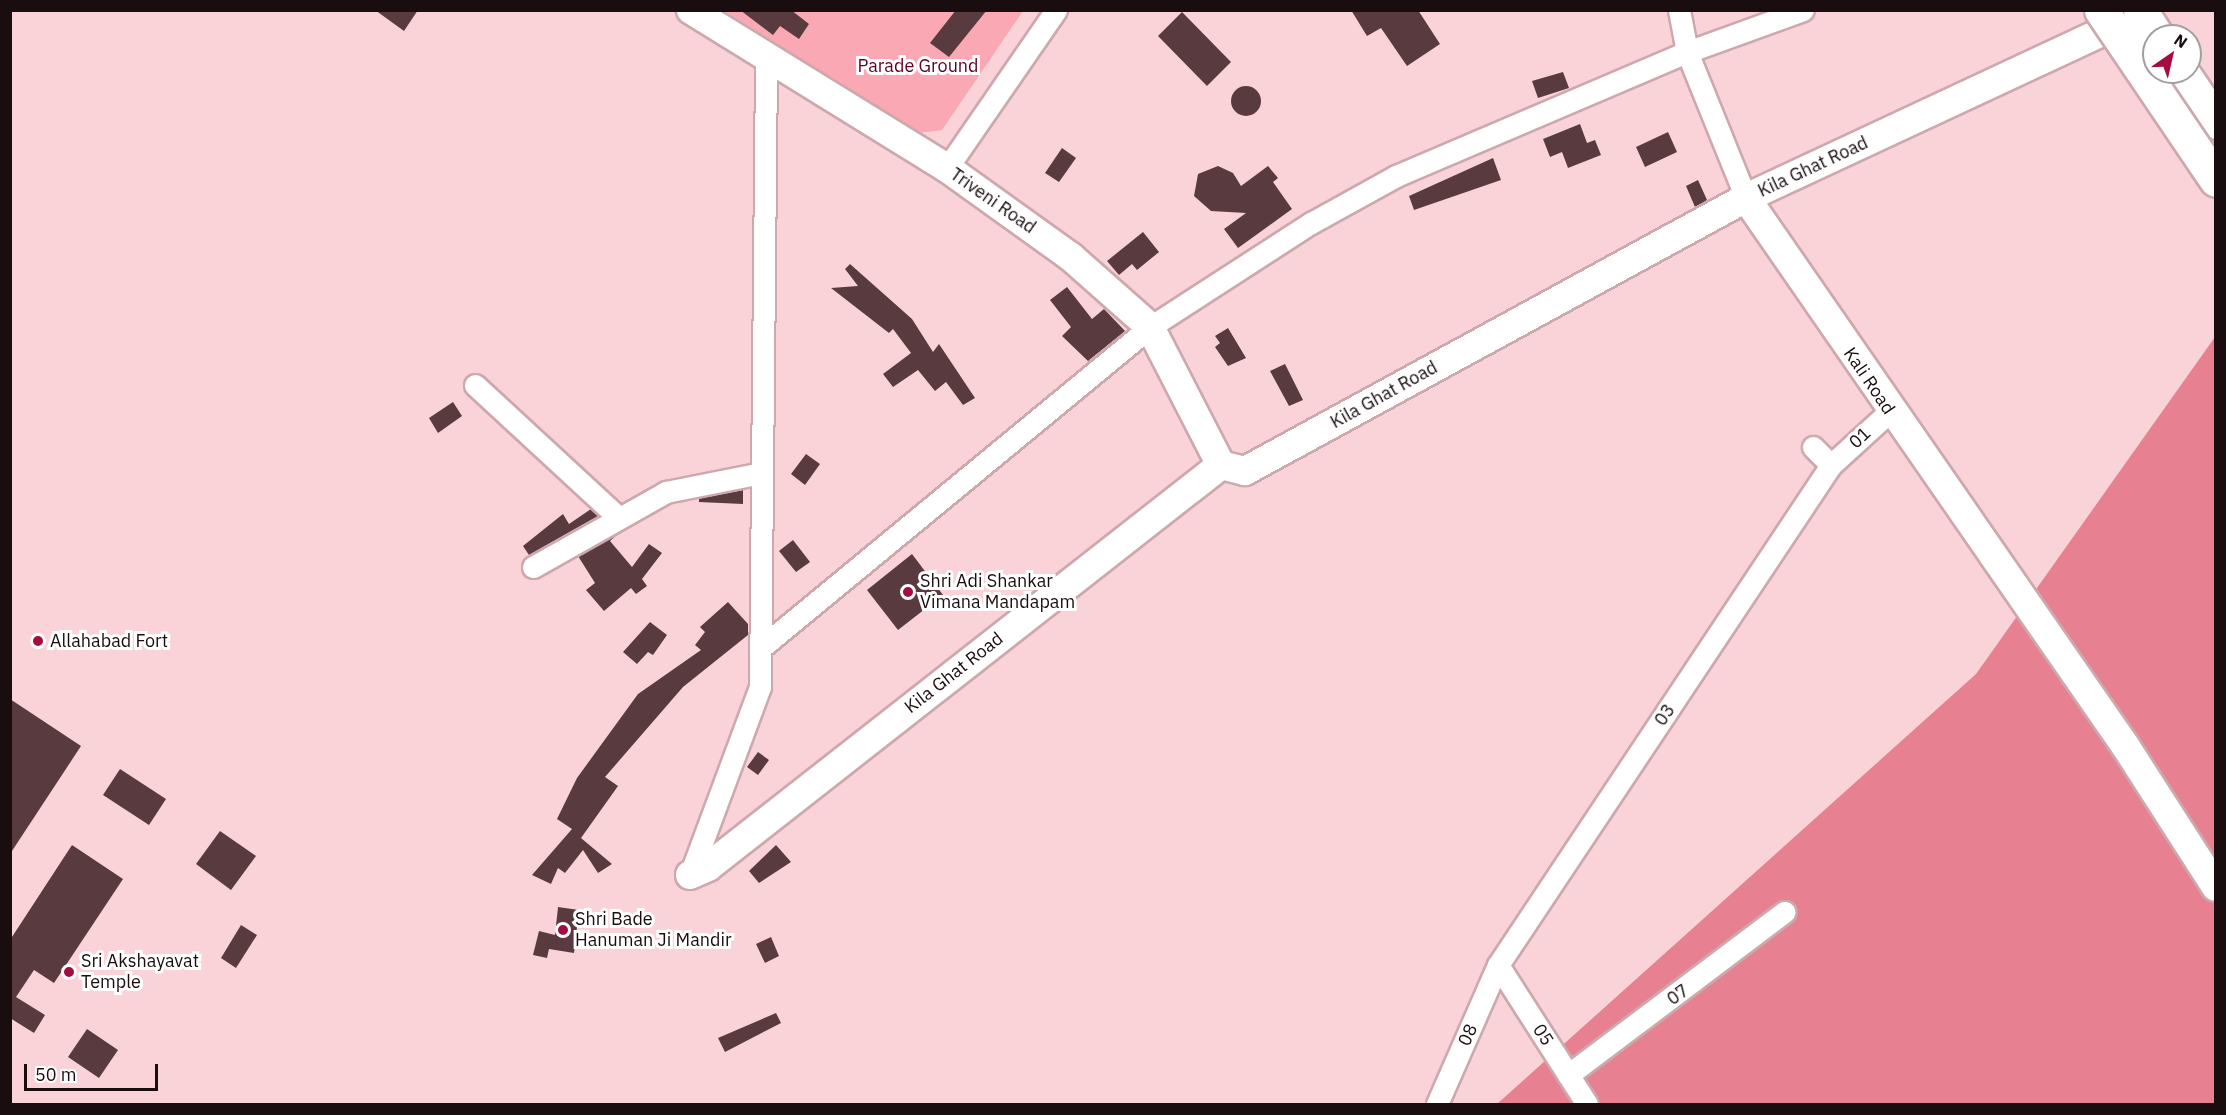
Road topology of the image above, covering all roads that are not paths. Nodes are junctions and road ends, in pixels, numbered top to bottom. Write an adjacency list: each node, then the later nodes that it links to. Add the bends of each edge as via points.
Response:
1 (691, 10): 10 (main road, Triveni Road)
2 (1056, 10): 13 (street)
3 (1679, 10): 9 (street)
4 (1803, 10): 9 (street)
5 (2101, 10): 14 (highway, bridge)
6 (2140, 10): 8 (highway, bridge)
7 (2148, 10): 15 (main road, Kila Ghat Road)
8 (2149, 24)
9 (1687, 52): 15 (street); 16 (street, via 1395,176 1311,223)
10 (766, 60): 13 (main road, Triveni Road); 22 (street)
11 (2190, 84): 12 (highway)
12 (2216, 122)
13 (947, 168): 16 (main road, Triveni Road, via 1071,256)
14 (2216, 180)
15 (1746, 198): 18 (main road, Kali Road); 20 (main road, Kila Ghat Road, via 1245,471)
16 (1150, 327): 20 (main road, Triveni Road); 25 (street)
17 (475, 385): 23 (street)
18 (1889, 412): 21 (street, 01); 27 (main road, Kali Road, via 1996,560)
19 (1812, 447): 21 (street)
20 (1221, 465): 26 (main road, Kila Ghat Road, via 708,867)
21 (1831, 465): 29 (street, 03)
22 (761, 473): 23 (street, via 666,492); 25 (street)
23 (619, 518): 24 (street)
24 (533, 567)
25 (763, 646): 26 (street, via 749,727)
26 (690, 874)
27 (2216, 887)
28 (1784, 912): 30 (street, 07)
29 (1498, 965): 30 (street, 05); 31 (street, 08)
30 (1568, 1075): 32 (street, 05)
31 (1437, 1104)
32 (1587, 1104)

